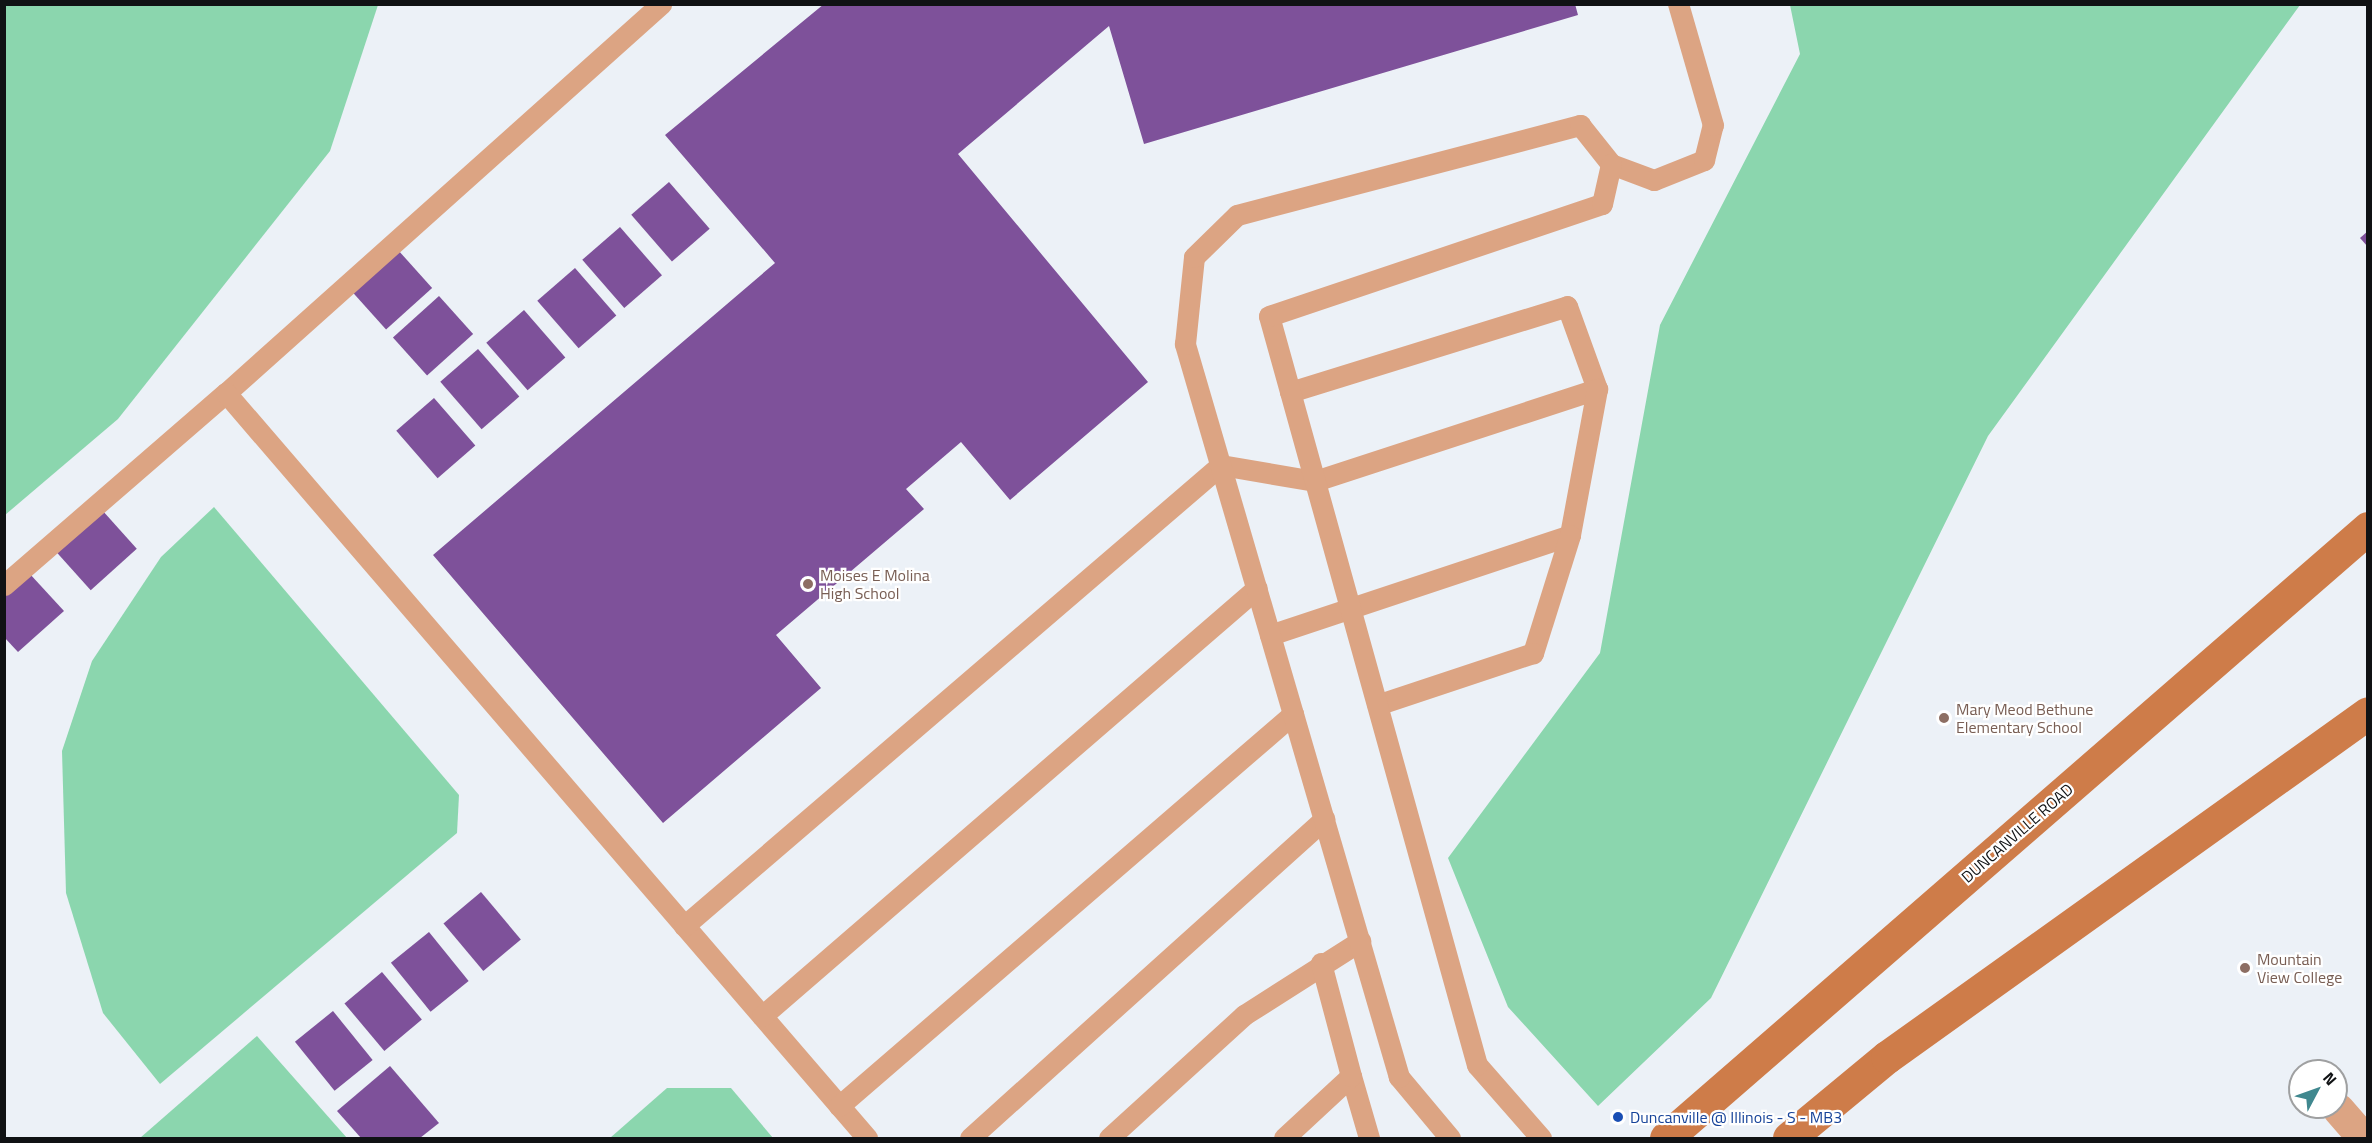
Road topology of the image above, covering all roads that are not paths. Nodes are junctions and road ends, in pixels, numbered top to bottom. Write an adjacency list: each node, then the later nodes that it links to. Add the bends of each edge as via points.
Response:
1 (661, 4): 6 (lane)
2 (1678, 4): 3 (lane, via 1713,125 1704,160 1654,180)
3 (1611, 164): 5 (lane, via 1602,204 1269,316); 7 (lane, via 1580,125 1237,215 1194,257 1185,344)
4 (1598, 389): 5 (lane, via 1567,306); 8 (lane); 10 (lane)
5 (1290, 392): 8 (lane)
6 (226, 393): 11 (lane); 19 (lane)
7 (1221, 465): 8 (lane); 12 (lane); 19 (lane)
8 (1315, 481): 13 (lane)
9 (2367, 528): 33 (main road, DUNCANVILLE ROAD)
10 (1570, 535): 13 (lane); 15 (lane, via 1533,653)
11 (4, 585)
12 (1257, 588): 14 (lane); 22 (lane)
13 (1351, 611): 14 (lane); 15 (lane)
14 (1270, 634): 17 (lane)
15 (1377, 705): 32 (lane, via 1477,1065)
16 (2367, 713): 34 (main road, via 1887,1057)
17 (1293, 714): 18 (lane); 24 (lane)
18 (1324, 819): 20 (lane); 27 (lane)
19 (684, 926): 22 (lane)
20 (1360, 941): 21 (lane); 31 (lane, via 1400,1077)
21 (1321, 963): 23 (lane); 28 (lane, via 1244,1015)
22 (762, 1016): 24 (lane)
23 (1351, 1076): 29 (lane); 30 (lane)
24 (839, 1106): 26 (lane)
25 (2347, 1119): 35 (street)
26 (867, 1138)
27 (970, 1138)
28 (1109, 1138)
29 (1284, 1138)
30 (1369, 1138)
31 (1450, 1138)
32 (1541, 1138)
33 (1666, 1138)
34 (1789, 1138)
35 (2363, 1138)

